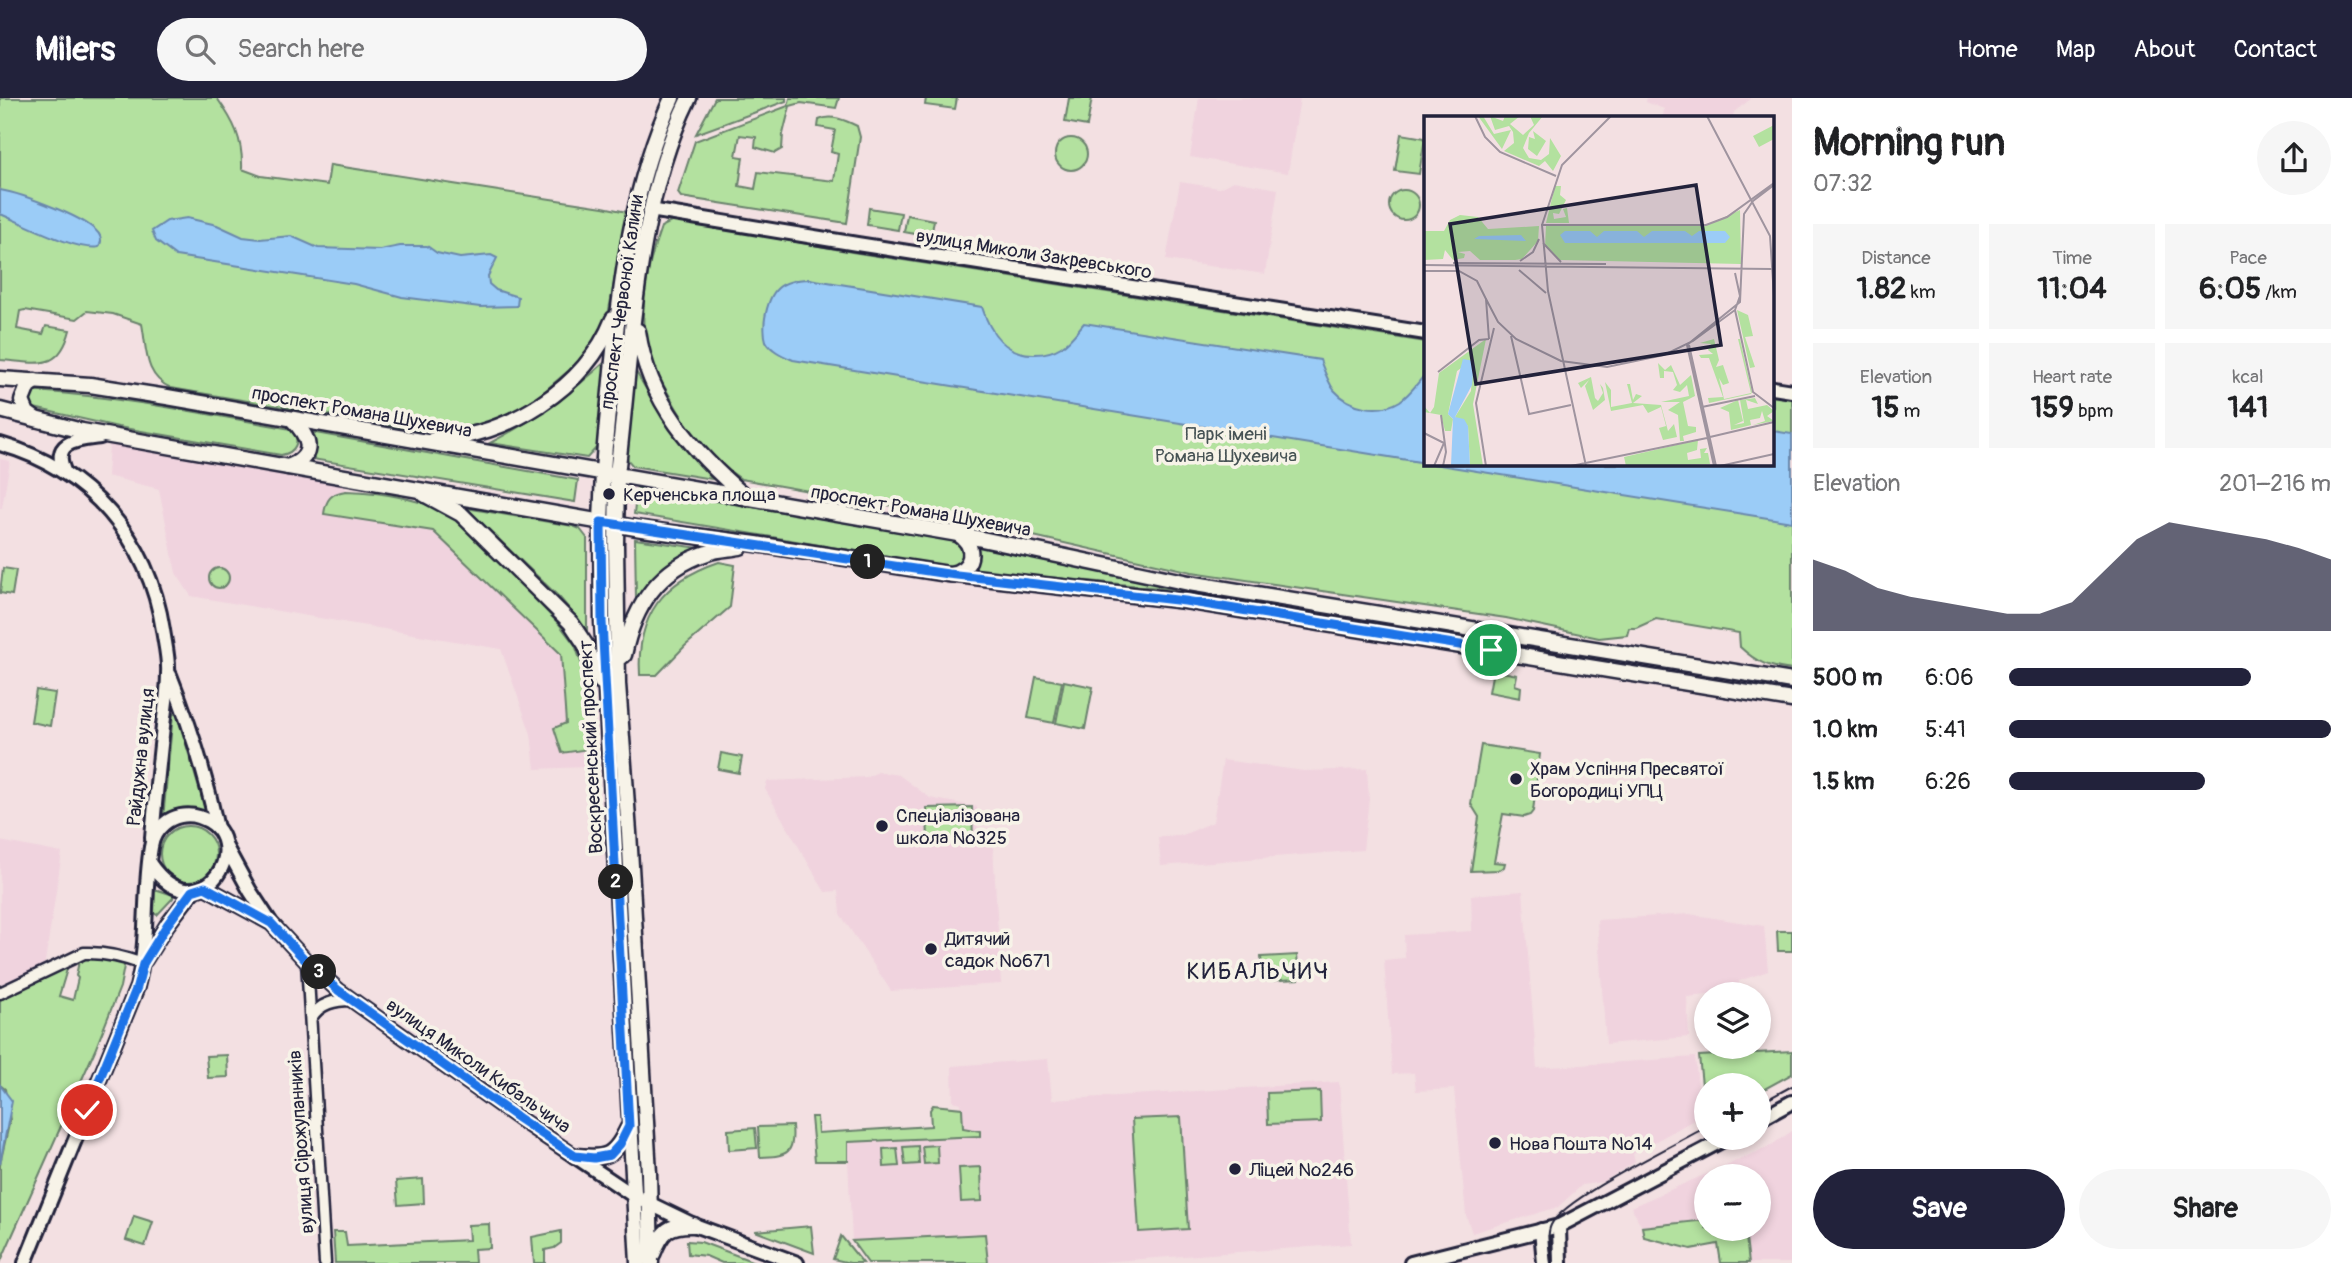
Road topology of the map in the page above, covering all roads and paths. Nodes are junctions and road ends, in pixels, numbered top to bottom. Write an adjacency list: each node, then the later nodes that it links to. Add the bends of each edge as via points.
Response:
1 (672, 98): 3 (main road, проспект Червоної Калини, via 650,154)
2 (689, 98): 3 (main road, проспект Червоної Калини)
3 (643, 209): 4 (main road, проспект Червоної Калини); 5 (main road, проспект Червоної Калини); 6 (street, вулиця Миколи Закревського)
4 (618, 305): 15 (main road, via 587,365 541,404 487,430); 19 (main road, проспект Червоної Калини)
5 (635, 312): 19 (main road, проспект Червоної Калини); 21 (main road, via 646,369 665,409 698,452)
6 (1424, 333)
7 (0, 379): 8 (main road, проспект Романа Шухевича)
8 (36, 381): 12 (main road, via 28,386 22,401); 13 (main road, проспект Романа Шухевича, via 102,387)
9 (1774, 388): 10 (street)
10 (1792, 390)
11 (0, 410): 12 (main road)
12 (36, 419): 14 (main road)
13 (292, 419): 15 (main road, проспект Романа Шухевича); 17 (main road, via 306,436 307,449 301,460)
14 (110, 436): 17 (main road); 18 (street, via 68,444 60,457)
15 (416, 440): 19 (main road, проспект Романа Шухевича)
16 (0, 444): 18 (street, via 34,455)
17 (288, 467): 20 (main road)
18 (65, 473): 27 (street, Райдужна вулиця, via 109,509 149,576)
19 (610, 473): 21 (main road, проспект Романа Шухевича); 22 (main road); 23 (main road)
20 (411, 487): 22 (main road); 30 (main road, via 461,514 571,623)
21 (747, 498): 24 (main road, проспект Романа Шухевича)
22 (601, 522): 23 (main road); 30 (main road, Воскресенський проспект)
23 (616, 525): 25 (main road); 29 (main road, Воскресенський проспект)
24 (958, 534): 26 (main road, via 968,543 970,556 965,568); 28 (main road, проспект Романа Шухевича, via 1189,583)
25 (757, 544): 26 (main road); 29 (main road, via 709,552 658,584 629,629)
26 (948, 574): 31 (main road, via 1185,601)
27 (168, 672): 32 (street, Райдужна вулиця); 33 (street, Райдужна вулиця)
28 (1792, 681)
29 (618, 684): 49 (main road, Воскресенський проспект)
30 (607, 695): 45 (main road, Воскресенський проспект)
31 (1792, 700)
32 (217, 828): 33 (street, via 184,815 163,825); 34 (street)
33 (151, 846): 35 (street)
34 (226, 847): 36 (street, via 224,866 213,882); 37 (street, вулиця Миколи Кибальчича)
35 (150, 864): 36 (street, via 168,885); 39 (street)
36 (199, 889): 37 (street, вулиця Миколи Кибальчича); 39 (street, via 167,925)
37 (271, 923): 38 (street, вулиця Миколи Кибальчича)
38 (307, 962): 41 (street, вулиця Миколи Кибальчича); 42 (street, вулиця Сірожупанників)
39 (143, 964): 40 (street, via 125,957 84,953); 53 (street)
40 (0, 993)
41 (352, 1000): 42 (street, via 331,1002); 47 (street, вулиця Миколи Кибальчича)
42 (310, 1019): 54 (street, вулиця Сірожупанників)
43 (1792, 1102): 44 (street)
44 (1771, 1113)
45 (629, 1126): 47 (main road, via 610,1155); 48 (main road, Воскресенський проспект)
46 (1704, 1150): 51 (street)
47 (575, 1156): 48 (street, вулиця Миколи Кибальчича)
48 (634, 1196): 49 (street, вулиця Миколи Кибальчича); 55 (main road, Воскресенський проспект)
49 (649, 1203): 50 (street, вулиця Миколи Кибальчича); 55 (main road, Воскресенський проспект)
50 (694, 1225): 55 (main road, via 666,1231); 56 (street, вулиця Миколи Кибальчича)
51 (1559, 1226): 52 (street); 59 (street)
52 (1541, 1230): 57 (street); 58 (street)
53 (25, 1263)
54 (325, 1263)
55 (646, 1263)
56 (797, 1263)
57 (1411, 1263)
58 (1544, 1263)
59 (1560, 1263)

